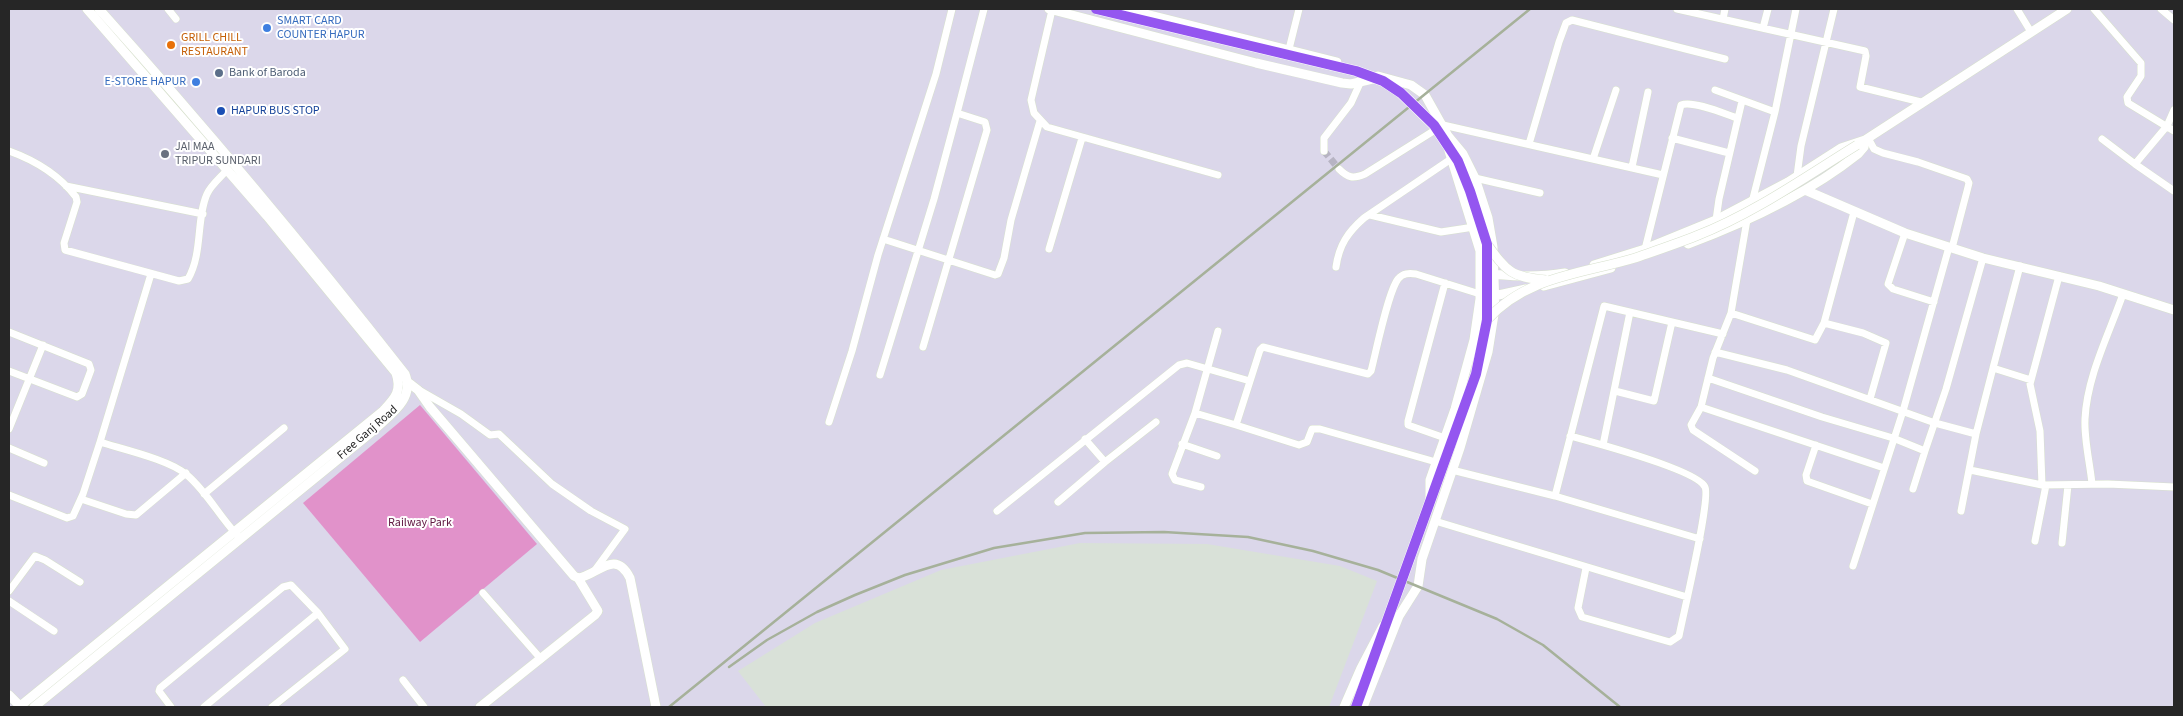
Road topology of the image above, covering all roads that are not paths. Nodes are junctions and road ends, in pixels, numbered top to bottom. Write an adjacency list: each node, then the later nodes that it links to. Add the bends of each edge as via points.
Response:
1 (87, 9): 57 (street)
2 (99, 9): 114 (street, via 328,276)
3 (168, 9): 19 (street)
4 (952, 9): 74 (street, via 936,74)
5 (984, 9): 37 (street)
6 (1051, 9): 29 (street, via 1342,83); 39 (street, via 1031,100)
7 (1096, 9): 75 (main road, bridge, via 1356,71 1383,81 1412,102 1434,125 1458,161)
8 (1126, 9): 26 (street)
9 (1299, 9): 26 (street)
10 (1678, 9): 20 (street)
11 (1725, 9): 20 (street)
12 (1768, 9): 22 (street)
13 (1796, 9): 24 (street)
14 (1834, 9): 25 (street)
15 (2017, 9): 23 (street)
16 (2067, 9): 23 (street)
17 (2094, 9): 41 (street, via 2141,63 2141,76 2127,97 2128,103)
18 (2161, 9): 21 (street)
19 (176, 19)
20 (1723, 19): 22 (street)
21 (2174, 20)
22 (1763, 28): 24 (street)
23 (2031, 32): 34 (street)
24 (1792, 34): 25 (street); 36 (street)
25 (1827, 42): 34 (street, via 1865,52 1859,85 1862,88); 60 (street, via 1801,146)
26 (1289, 49): 28 (street, via 1360,68)
27 (1725, 59): 48 (street, via 1572,20 1566,23 1559,42)
28 (1380, 77): 29 (street); 40 (street, via 1396,79 1420,91 1418,89 1425,95)
29 (1361, 81): 50 (street, via 1351,103 1324,138)
30 (1616, 90): 53 (street)
31 (1714, 90): 33 (street)
32 (1648, 92): 55 (street)
33 (1742, 101): 36 (street); 38 (street)
34 (1921, 102): 47 (street)
35 (2174, 110): 41 (street)
36 (1775, 112): 66 (street)
37 (957, 113): 79 (street); 81 (street, via 985,122 987,130)
38 (1737, 118): 45 (street, via 1683,103 1678,110); 51 (street)
39 (1040, 121): 44 (street); 81 (street, via 1011,220 1000,271 995,275)
40 (1444, 125): 43 (street); 48 (street); 56 (street, via 1354,179)
41 (2167, 126): 42 (street); 54 (street)
42 (2174, 131)
43 (1448, 136): 52 (street); 61 (street)
44 (1082, 138): 59 (street); 77 (street)
45 (1672, 138): 51 (street); 58 (street)
46 (2102, 138): 54 (street)
47 (1863, 141): 60 (street, via 1841,148); 63 (street, via 1864,147 1858,154); 76 (street, via 1883,153 1968,181); 88 (street, bridge, via 1736,217 1696,236 1635,258)
48 (1529, 144): 53 (street)
49 (9, 151): 62 (street, via 38,164)
50 (1324, 151)
51 (1729, 153): 70 (street)
52 (1451, 159): 69 (street); 72 (street)
53 (1593, 159): 55 (street)
54 (2135, 164): 64 (street)
55 (1632, 167): 58 (street)
56 (1339, 169)
57 (227, 170): 68 (street, via 207,194); 159 (street, via 388,362 400,386 383,411)
58 (1662, 174): 78 (street)
59 (1218, 175)
60 (1797, 176): 66 (street)
61 (1476, 178): 65 (street); 86 (street, via 1488,218)
62 (65, 185): 68 (street); 85 (street, via 77,202 64,243 65,250)
63 (1805, 190): 67 (street); 71 (street)
64 (2174, 192)
65 (1540, 193)
66 (1752, 202): 70 (street)
67 (1854, 212): 73 (street); 99 (street)
68 (203, 214): 85 (street, via 198,250 188,279 178,281)
69 (1370, 215): 72 (street, via 1441,232); 83 (street, via 1347,235)
70 (1716, 220): 78 (street)
71 (1747, 220): 92 (street, via 1653,256 1570,280); 96 (street)
72 (1474, 227): 84 (street, via 1480,251)
73 (1905, 234): 76 (street); 93 (street, via 1888,284)
74 (883, 239): 79 (street); 121 (street)
75 (1487, 244): 88 (street, bridge, via 1513,274); 97 (main road, bridge)
76 (1951, 247): 80 (street); 93 (street)
77 (1049, 249)
78 (1645, 249): 86 (street, via 1575,271 1551,275 1513,277)
79 (918, 251): 81 (street); 109 (street)
80 (1984, 258): 82 (street); 123 (street)
81 (950, 262): 104 (street, via 940,285)
82 (2020, 266): 87 (street); 106 (street)
83 (1336, 267)
84 (1480, 273): 86 (street); 91 (street)
85 (151, 274): 132 (street)
86 (1494, 274): 92 (street)
87 (2059, 276): 90 (street); 112 (street)
88 (1546, 280): 97 (street, bridge, via 1521,293 1495,311)
89 (1445, 283): 91 (street); 113 (street, via 1408,273 1397,281 1368,374 1267,346 1260,350); 129 (street, via 1408,421 1408,426 1416,430)
90 (2123, 294): 94 (street); 147 (street, via 2090,385 2086,432)
91 (1480, 296): 92 (street); 129 (street, via 1474,340)
92 (1494, 296): 143 (street, via 1488,352)
93 (1934, 302): 119 (street)
94 (2173, 307)
95 (1630, 312): 98 (street); 116 (street); 128 (street, via 1606,306 1602,308)
96 (1730, 313): 99 (street, via 1815,340); 102 (street)
97 (1488, 320): 192 (main road, bridge, via 1476,374)
98 (1672, 322): 102 (street); 116 (street, via 1654,401)
99 (1824, 323): 117 (street, via 1886,343)
100 (1218, 331): 107 (street)
101 (9, 332): 103 (street)
102 (1723, 334): 105 (street)
103 (43, 344): 111 (street); 111 (street, via 89,364 91,370 82,394 77,397)
104 (923, 347)
105 (1715, 352): 110 (street); 117 (street, via 1787,370)
106 (1993, 368): 112 (street); 127 (street)
107 (1207, 369): 113 (street); 120 (street); 131 (street, via 1188,363 1179,365)
108 (9, 371): 111 (street)
109 (880, 375)
110 (1708, 378): 118 (street); 130 (street)
111 (30, 380): 126 (street)
112 (2031, 380): 148 (street, via 2030,389 2040,430)
113 (1250, 381): 124 (street)
114 (409, 383): 115 (street); 159 (street, Free Ganj Road, via 407,394 394,411)
115 (418, 390): 169 (street, via 461,414 490,436 499,434 552,484 591,511 625,529); 170 (street)
116 (1615, 391): 135 (street)
117 (1870, 399): 119 (street)
118 (1701, 407): 134 (street); 145 (street, via 1691,425 1693,430)
119 (1903, 411): 123 (street); 130 (street)
120 (1194, 412): 124 (street); 133 (street)
121 (830, 422)
122 (1156, 422): 139 (street)
123 (1935, 423): 127 (street); 137 (street)
124 (1236, 425): 140 (street, via 1299,445 1307,442 1312,429 1320,429)
125 (284, 428): 153 (street)
126 (9, 429)
127 (1976, 434): 144 (street)
128 (1570, 436): 135 (street); 155 (street)
129 (1445, 438): 140 (street)
130 (1893, 438): 137 (street); 142 (street)
131 (1085, 439): 139 (street); 160 (street)
132 (100, 442): 146 (street, via 163,462); 156 (street)
133 (1182, 444): 138 (street); 150 (street, via 1172,477)
134 (1816, 445): 142 (street); 158 (street, via 1807,480)
135 (1603, 446): 164 (street, via 1674,468 1699,480 1705,486 1706,496)
136 (9, 448): 141 (street)
137 (1925, 451): 152 (street)
138 (1217, 456)
139 (1104, 462): 157 (street)
140 (1436, 462): 162 (street, via 1428,488)
141 (44, 463)
142 (1884, 468): 158 (street)
143 (1452, 470): 155 (street); 162 (street)
144 (1970, 470): 148 (street); 161 (street)
145 (1755, 471)
146 (186, 473): 153 (street); 156 (street, via 136,514)
147 (2092, 484): 149 (street); 151 (street)
148 (2044, 485): 149 (street); 165 (street)
149 (2068, 485): 166 (street)
150 (1201, 487)
151 (2174, 487)
152 (1913, 489)
153 (204, 494): 163 (street)
154 (9, 495): 156 (street, via 67,518 73,516)
155 (1555, 496): 164 (street)
156 (81, 499)
157 (1058, 502)
158 (1872, 504): 167 (street)
159 (275, 505): 163 (street, Free Ganj Road)
160 (997, 511)
161 (1961, 512)
162 (1436, 520): 168 (street); 178 (street, via 1422,559 1418,586)
163 (238, 536): 176 (street, Free Ganj Road)
164 (1700, 539): 174 (street)
165 (2035, 541)
166 (2062, 543)
167 (1853, 566)
168 (1586, 568): 174 (street); 174 (street, via 1578,608 1584,620 1670,642 1679,636)
169 (595, 570): 170 (street); 190 (street, via 615,564 625,569 630,578)
170 (578, 578): 180 (street, via 598,611)
171 (80, 582): 172 (street, via 35,556)
172 (9, 591)
173 (483, 593): 180 (street)
174 (1687, 597)
175 (9, 601): 179 (street)
176 (153, 604): 183 (street); 184 (street, Free Ganj Road)
177 (318, 613): 185 (street, via 291,584 283,587 160,688 160,694); 186 (street); 187 (street, via 345,649)
178 (1399, 616): 191 (street, via 1379,630); 193 (street)
179 (54, 631)
180 (541, 659): 189 (street)
181 (403, 680): 188 (street)
182 (9, 695): 183 (street)
183 (20, 707)
184 (34, 707)
185 (171, 707)
186 (204, 707)
187 (272, 707)
188 (424, 707)
189 (480, 707)
190 (656, 707)
191 (1344, 707)
192 (1356, 707)
193 (1363, 707)

